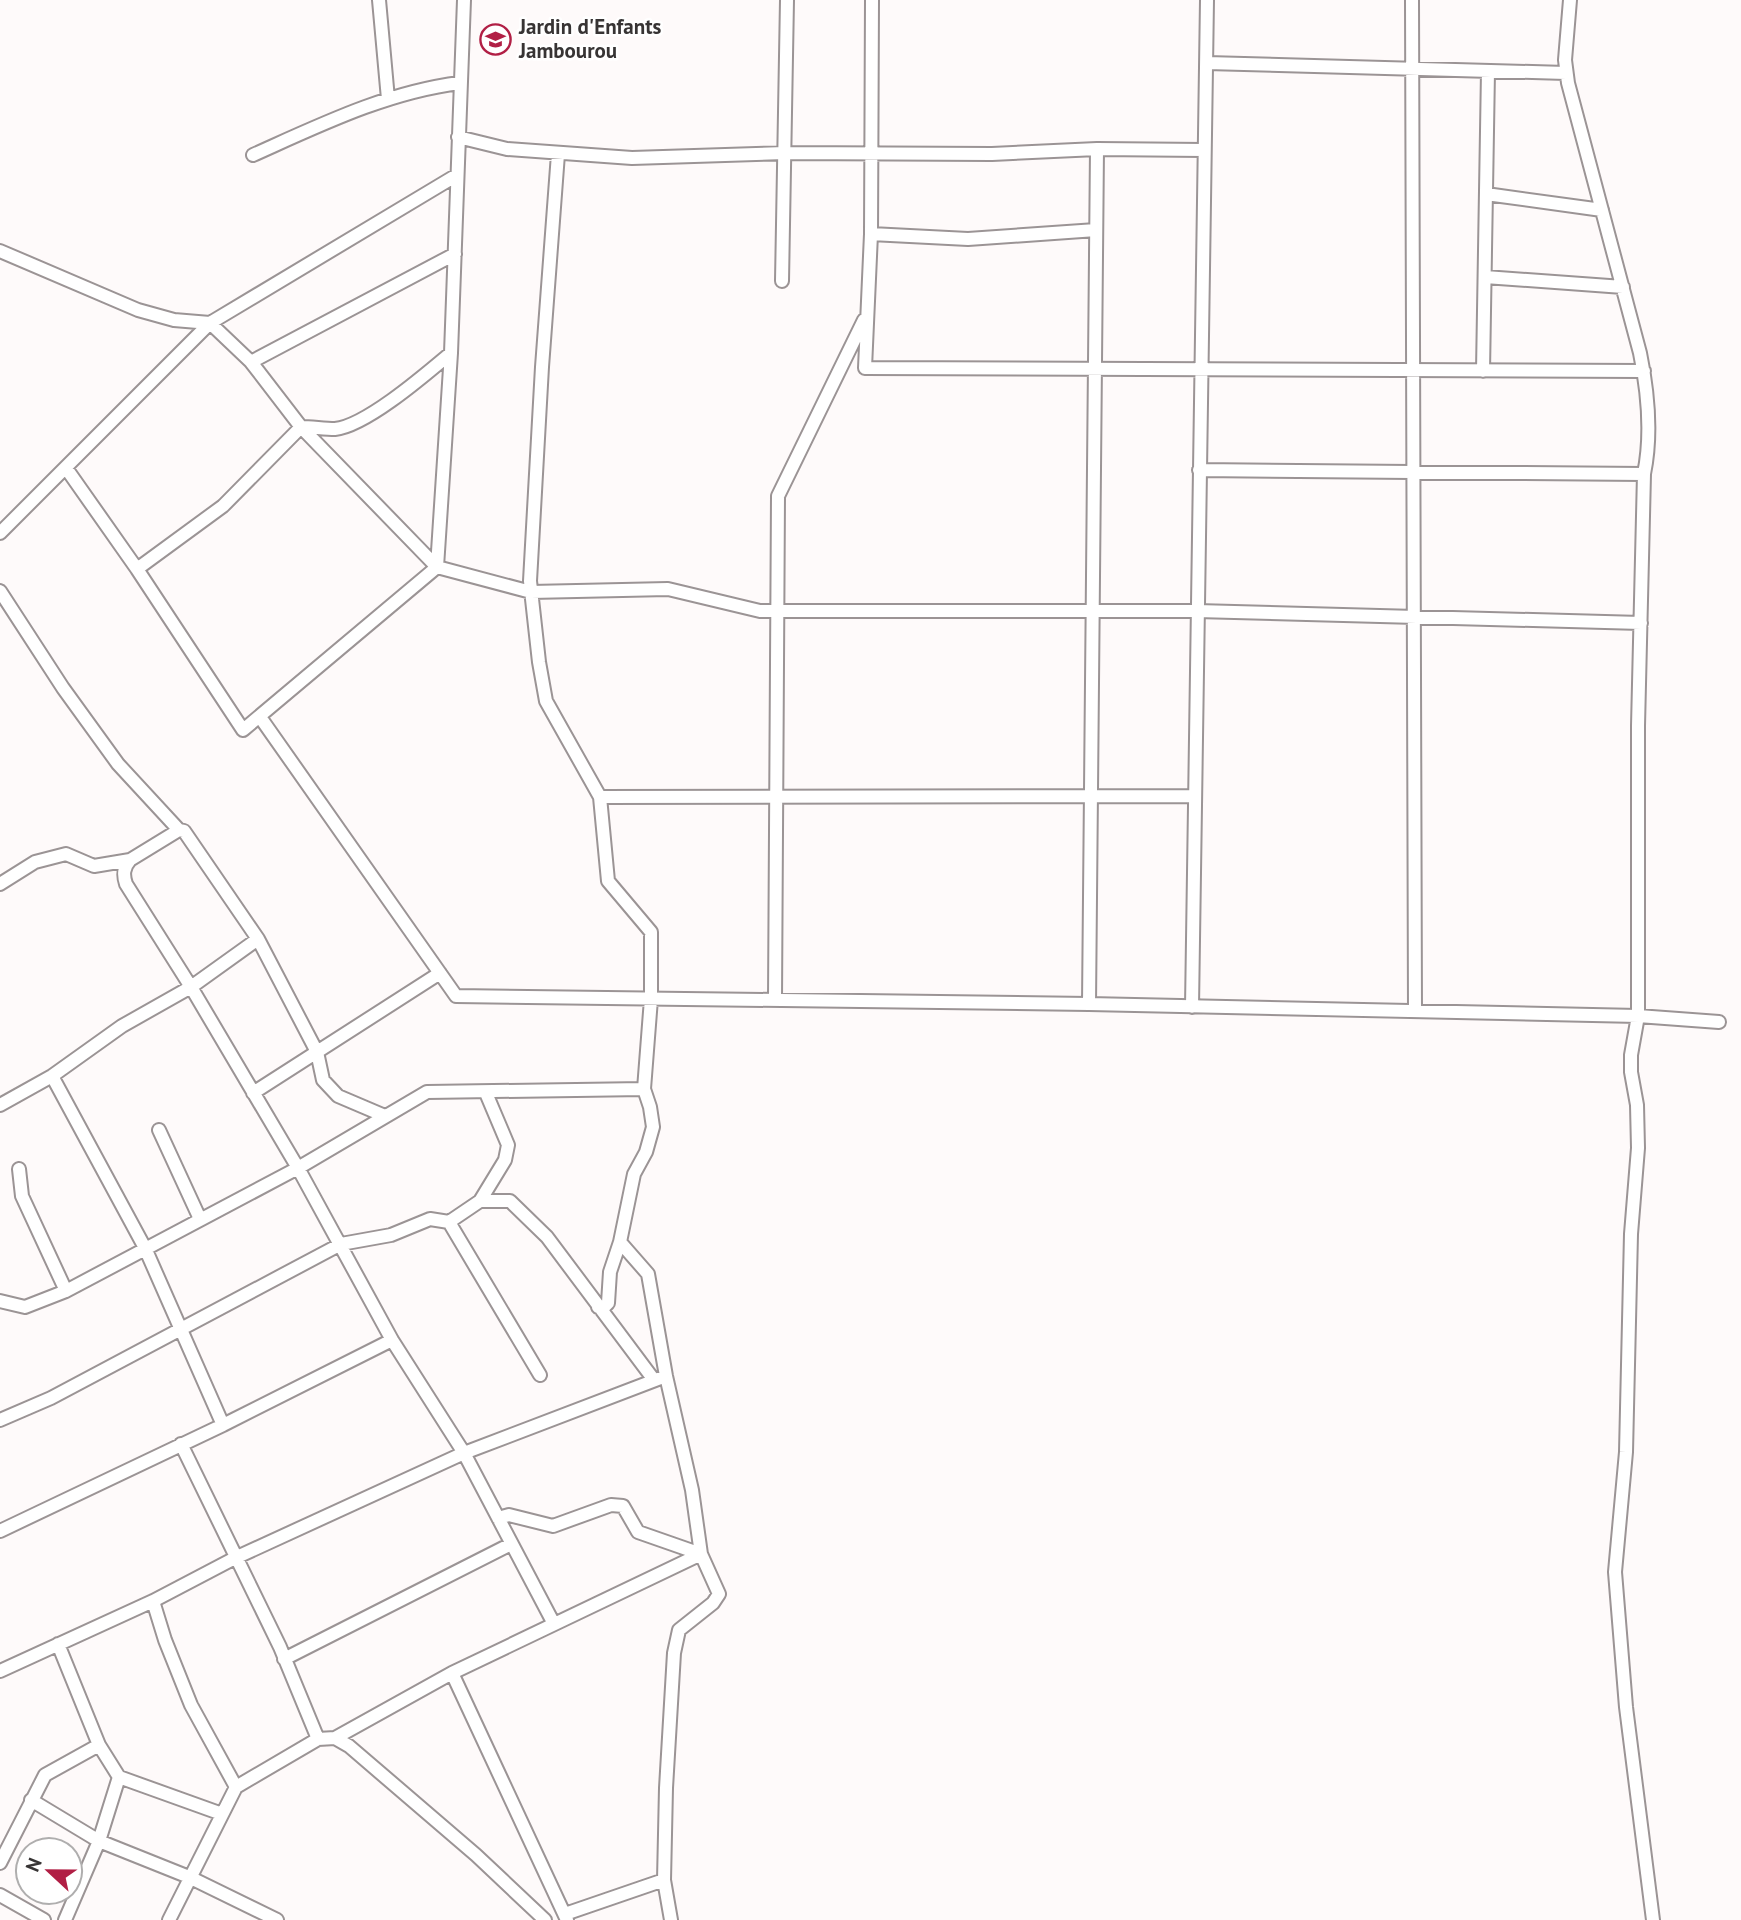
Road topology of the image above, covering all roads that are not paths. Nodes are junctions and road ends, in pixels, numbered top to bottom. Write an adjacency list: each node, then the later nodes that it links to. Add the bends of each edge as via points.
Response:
1 (379, 0): 13 (street)
2 (464, 0): 12 (street)
3 (787, 0): 18 (street)
4 (872, 0): 17 (street)
5 (1207, 0): 8 (street)
6 (1412, 0): 9 (street)
7 (1570, 0): 11 (street)
8 (1207, 63): 9 (street); 16 (street)
9 (1412, 68): 10 (street); 37 (street)
10 (1488, 71): 11 (street); 22 (street)
11 (1566, 73): 23 (street)
12 (460, 83): 13 (street); 14 (street)
13 (388, 99): 19 (street)
14 (458, 137): 20 (street); 21 (street)
15 (1097, 149): 16 (street); 17 (street, via 992,154); 24 (street)
16 (1204, 150): 36 (street)
17 (871, 152): 18 (street); 25 (street)
18 (784, 153): 20 (street, via 632,158); 29 (street)
19 (253, 155)
20 (558, 155): 49 (street)
21 (457, 175): 27 (street); 32 (street)
22 (1486, 194): 23 (street); 28 (street)
23 (1602, 210): 30 (street)
24 (1096, 230): 25 (street, via 968,239); 35 (street)
25 (871, 234): 31 (street)
26 (0, 251): 32 (street, via 138,310)
27 (455, 254): 33 (street); 34 (street)
28 (1485, 277): 30 (street); 38 (street)
29 (782, 281)
30 (1623, 287): 39 (street)
31 (865, 316): 35 (street, via 865,368); 50 (street, via 778,496)
32 (210, 323): 34 (street); 41 (street)
33 (450, 353): 40 (street, via 410,388 358,421 337,429); 46 (street)
34 (251, 362): 40 (street)
35 (1095, 369): 36 (street); 52 (street)
36 (1200, 369): 37 (street); 42 (street)
37 (1413, 370): 38 (street); 43 (street)
38 (1483, 370): 39 (street)
39 (1644, 371): 44 (street, via 1649,448)
40 (301, 427): 46 (street); 47 (street, via 223,506)
41 (66, 468): 45 (street); 47 (street)
42 (1199, 470): 43 (street); 51 (street)
43 (1413, 472): 44 (street); 53 (street)
44 (1644, 474): 54 (street)
45 (0, 533)
46 (437, 567): 49 (street); 55 (street)
47 (137, 569): 55 (street, via 243,730)
48 (0, 591): 60 (street, via 118,764)
49 (531, 592): 50 (street, via 668,589 760,611); 58 (street, via 546,701)
50 (778, 611): 52 (street); 59 (street)
51 (1196, 611): 52 (street); 53 (street); 57 (street)
52 (1093, 613): 56 (street)
53 (1413, 617): 54 (street); 70 (street)
54 (1641, 623): 71 (street)
55 (260, 717): 64 (street)
56 (1091, 796): 57 (street); 59 (street); 68 (street)
57 (1195, 796): 69 (street)
58 (600, 797): 59 (street); 66 (street, via 608,881 651,932)
59 (776, 797): 67 (street)
60 (179, 830): 61 (street); 63 (street, via 190,836)
61 (130, 860): 62 (street, via 94,866 71,855 54,856); 65 (street, via 123,876 126,884)
62 (0, 884)
63 (258, 939): 65 (street); 73 (street)
64 (440, 973): 66 (street, via 456,996); 73 (street)
65 (191, 987): 74 (street, via 122,1026); 76 (street)
66 (651, 999): 67 (street); 75 (street)
67 (775, 1000): 68 (street)
68 (1089, 1004): 69 (street)
69 (1192, 1007): 70 (street)
70 (1415, 1011): 71 (street)
71 (1638, 1016): 72 (street); 130 (street, via 1631,1055 1638,1148 1626,1439 1615,1572 1626,1707)
72 (1719, 1022)
73 (317, 1052): 76 (street); 79 (street, via 323,1080 338,1096)
74 (52, 1076): 78 (street); 88 (street)
75 (644, 1089): 77 (street); 86 (street, via 653,1127 634,1174)
76 (253, 1093): 81 (street)
77 (486, 1093): 79 (street, via 427,1092); 83 (street, via 508,1145 505,1160)
78 (0, 1105)
79 (385, 1116): 81 (street)
80 (159, 1130): 84 (street)
81 (298, 1167): 84 (street); 87 (street)
82 (19, 1169): 89 (street, via 22,1196)
83 (480, 1201): 85 (street); 91 (street, via 510,1201 547,1237)
84 (200, 1219): 88 (street)
85 (449, 1222): 87 (street, via 430,1219 391,1235); 94 (street)
86 (620, 1242): 91 (street, via 610,1272 608,1303); 95 (street, via 648,1275)
87 (341, 1244): 92 (street); 93 (street)
88 (145, 1248): 89 (street); 92 (street)
89 (66, 1291): 90 (street, via 25,1307)
90 (0, 1301)
91 (598, 1307): 95 (street)
92 (179, 1329): 96 (street, via 51,1398); 97 (street)
93 (392, 1340): 97 (street); 99 (street)
94 (540, 1375)
95 (660, 1378): 99 (street); 103 (street, via 692,1490)
96 (0, 1420)
97 (223, 1425): 98 (street)
98 (181, 1444): 101 (street); 104 (street)
99 (464, 1453): 100 (street); 104 (street)
100 (498, 1518): 102 (street); 103 (street, via 509,1515 553,1526 611,1505 623,1506 638,1532)
101 (0, 1531)
102 (511, 1544): 106 (street); 108 (street)
103 (701, 1554): 106 (street); 121 (street, via 719,1594 679,1630 674,1653)
104 (234, 1558): 105 (street); 108 (street)
105 (153, 1601): 107 (street); 115 (street, via 191,1705)
106 (554, 1624): 110 (street)
107 (58, 1644): 109 (street); 113 (street)
108 (284, 1659): 112 (street)
109 (0, 1671)
110 (452, 1673): 111 (street); 123 (street)
111 (335, 1738): 112 (street); 128 (street, via 476,1855)
112 (318, 1739): 115 (street)
113 (99, 1745): 114 (street); 116 (street, via 45,1775)
114 (119, 1777): 117 (street); 118 (street)
115 (236, 1787): 117 (street)
116 (31, 1800): 118 (street); 119 (street)
117 (222, 1814): 120 (street)
118 (100, 1841): 120 (street); 125 (street)
119 (0, 1863)
120 (189, 1877): 126 (street); 127 (street)
121 (664, 1880): 123 (street); 129 (street)
122 (0, 1895): 124 (street)
123 (566, 1917)
124 (44, 1920)
125 (65, 1920)
126 (169, 1920)
127 (277, 1920)
128 (544, 1920)
129 (671, 1920)
130 (1653, 1920)

